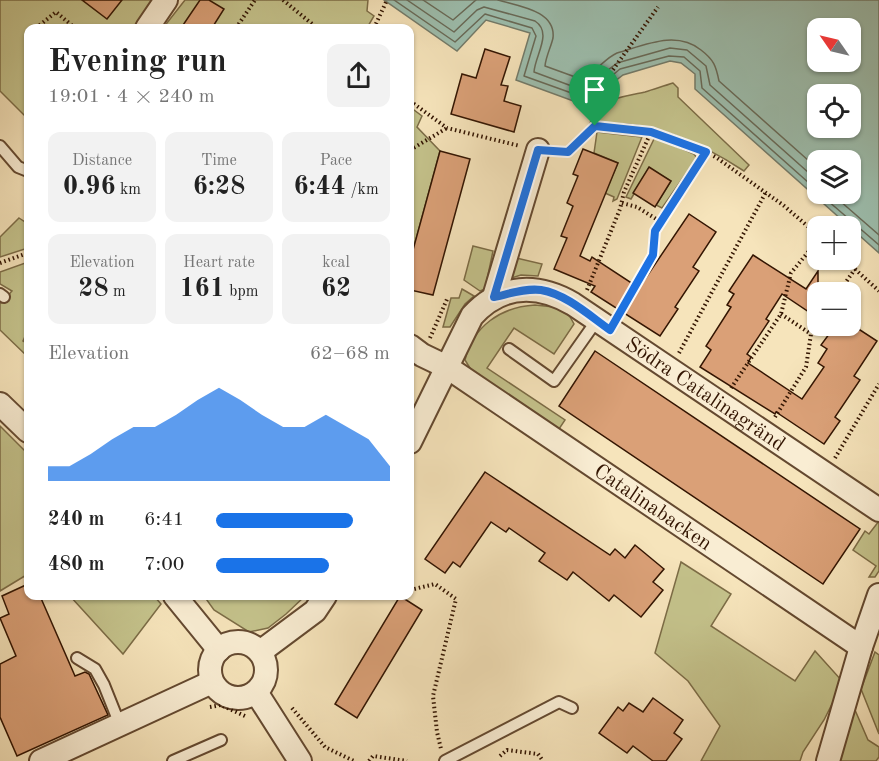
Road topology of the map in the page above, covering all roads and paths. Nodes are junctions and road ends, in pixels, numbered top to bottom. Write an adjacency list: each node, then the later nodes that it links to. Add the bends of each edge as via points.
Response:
1 (166, 0): 8 (street)
2 (255, 0): 9 (path)
3 (283, 0): 10 (path)
4 (387, 1): 11 (path)
5 (658, 7): 12 (path)
6 (41, 24): 7 (path, via 56,12)
7 (70, 24)
8 (150, 24)
9 (239, 24)
10 (312, 24)
11 (376, 24)
12 (592, 99)
13 (414, 104): 14 (path)
14 (447, 128): 17 (path); 18 (path)
15 (651, 132): 18 (path, via 595,126 568,152); 19 (path); 22 (path)
16 (0, 146): 20 (lane)
17 (414, 148)
18 (538, 150): 31 (street)
19 (706, 152): 21 (path); 23 (path)
20 (24, 169)
21 (766, 192): 24 (path); 40 (path)
22 (622, 203): 23 (path); 32 (path, via 589,288)
23 (661, 222): 34 (path, via 655,231 653,255)
24 (807, 226)
25 (807, 253): 33 (path, via 791,273)
26 (24, 254): 27 (path)
27 (0, 263)
28 (857, 270): 29 (path)
29 (879, 291)
30 (448, 297): 38 (path)
31 (494, 297): 32 (street, Södra Catalinagränd, via 540,290); 39 (street, via 472,316)
32 (573, 304): 34 (street, Södra Catalinagränd)
33 (781, 314): 35 (path); 43 (path)
34 (603, 325): 37 (lane, via 554,381); 40 (street, Södra Catalinagränd)
35 (807, 331)
36 (811, 336): 45 (path, via 806,367)
37 (509, 349)
38 (416, 351): 39 (street, Catalinabacken)
39 (447, 367): 46 (street); 53 (street, Catalinabacken)
40 (670, 370): 43 (street, Södra Catalinagränd)
41 (879, 384): 47 (path)
42 (0, 404): 44 (street)
43 (721, 404): 45 (street, Södra Catalinagränd)
44 (24, 427)
45 (765, 433): 47 (street, Södra Catalinagränd)
46 (414, 434)
47 (826, 474): 48 (street, Södra Catalinagränd)
48 (879, 510)
49 (414, 589): 64 (path, via 435,584 456,599 433,696)
50 (879, 595): 53 (street)
51 (178, 600): 54 (street)
52 (322, 600): 55 (street, via 315,611)
53 (861, 647): 73 (street)
54 (219, 650): 55 (street, via 244,643); 57 (street, via 210,665)
55 (260, 652): 58 (street, via 266,670)
56 (77, 658): 62 (lane, via 95,669)
57 (212, 682): 58 (street, via 217,690 232,698); 62 (street)
58 (256, 692): 61 (street)
59 (200, 708): 61 (path, via 221,705)
60 (572, 708): 64 (lane, via 559,702)
61 (262, 718): 68 (street); 69 (path, via 291,706 325,747)
62 (120, 725): 66 (street)
63 (221, 740): 67 (lane)
64 (443, 756)
65 (500, 756): 72 (path, via 507,750 538,754)
66 (41, 761)
67 (173, 761)
68 (300, 761)
69 (354, 761)
70 (369, 761): 71 (path, via 373,756)
71 (407, 761)
72 (543, 761)
73 (828, 761)

